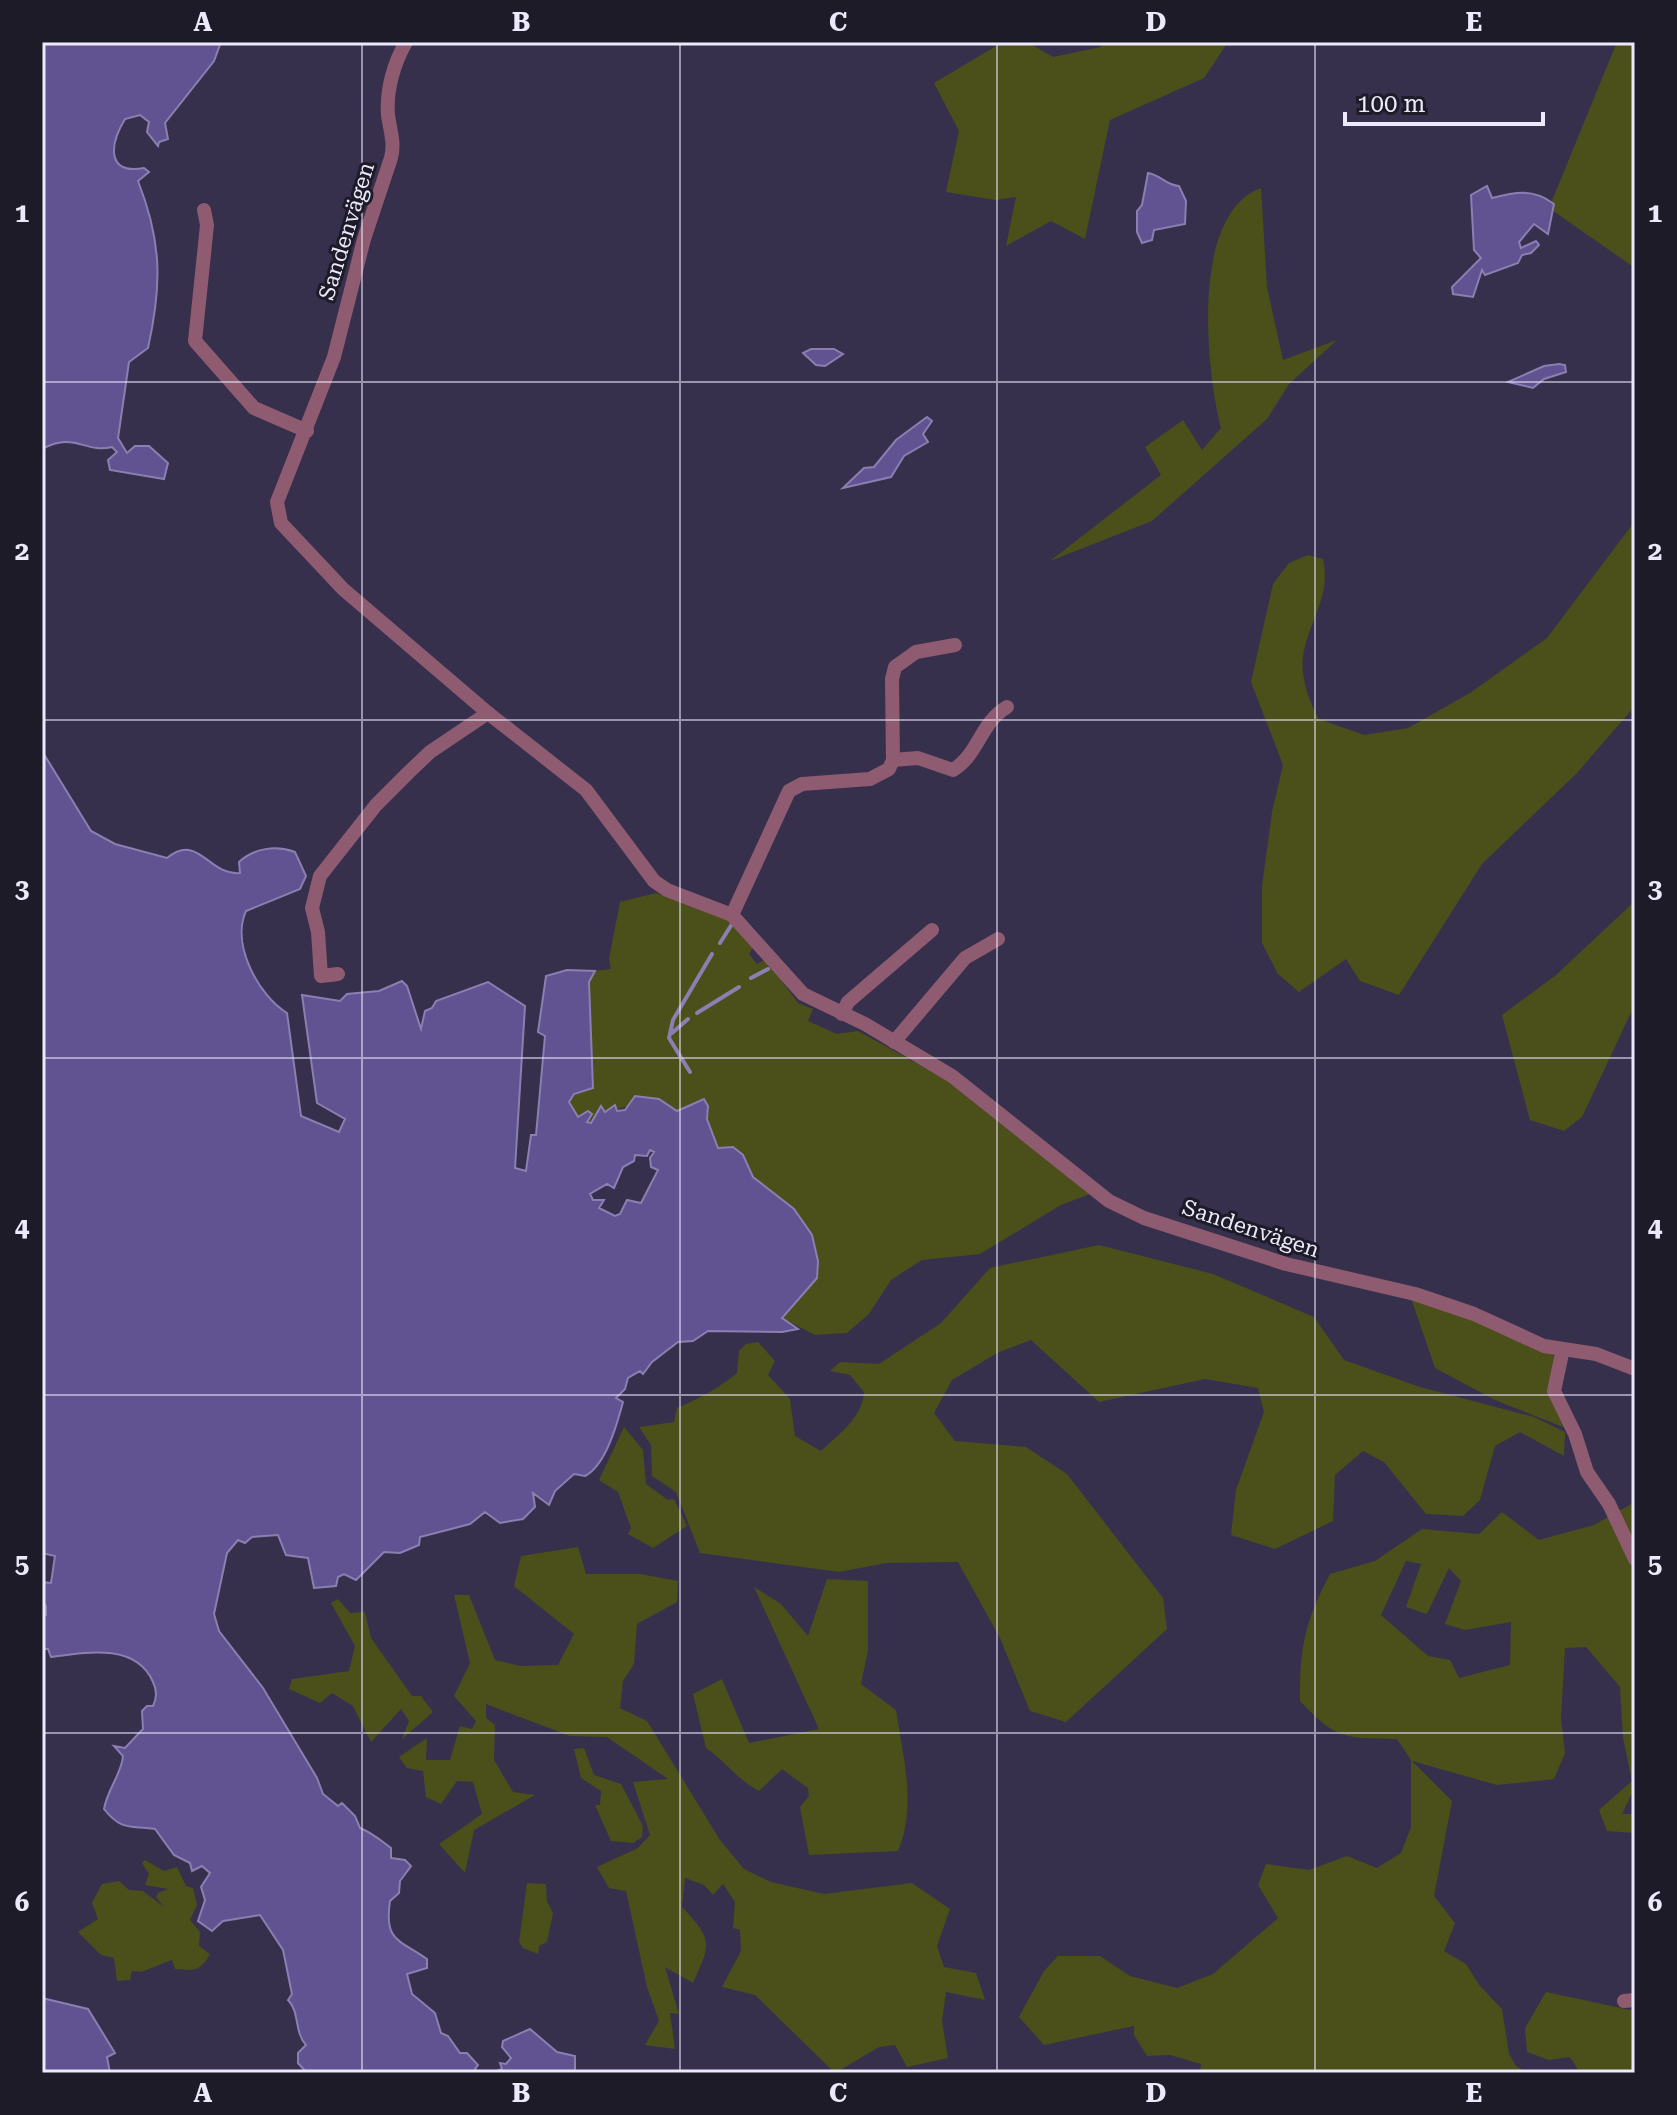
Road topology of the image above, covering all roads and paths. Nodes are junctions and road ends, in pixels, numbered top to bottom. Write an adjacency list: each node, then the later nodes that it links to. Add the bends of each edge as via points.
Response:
1 (406, 42): 3 (street, Sandenvägen, via 388,99 394,147 334,357)
2 (204, 210): 3 (street, via 207,225 195,341 254,408)
3 (307, 431): 6 (street, Sandenvägen, via 277,502 281,523 366,610)
4 (955, 645): 7 (street, via 916,652 895,667)
5 (1007, 707): 7 (street, via 991,717 976,745 953,770 918,758)
6 (488, 713): 8 (street, Sandenvägen, via 586,790 660,886); 11 (street, via 408,773 320,876 312,908 321,976)
7 (893, 760): 8 (street, via 878,777 802,784 789,791)
8 (732, 915): 12 (street, Sandenvägen, via 803,994)
9 (932, 930): 12 (street, via 848,1002)
10 (998, 939): 13 (street, via 965,958)
11 (338, 974)
12 (842, 1014): 13 (street, Sandenvägen)
13 (894, 1042): 14 (street, Sandenvägen, via 952,1076 1099,1194 1144,1218 1286,1264 1415,1294 1474,1314 1524,1339)
14 (1563, 1349): 15 (street, Sandenvägen, via 1596,1354); 16 (street, via 1554,1391 1587,1472)
15 (1635, 1369)
16 (1635, 1559)

